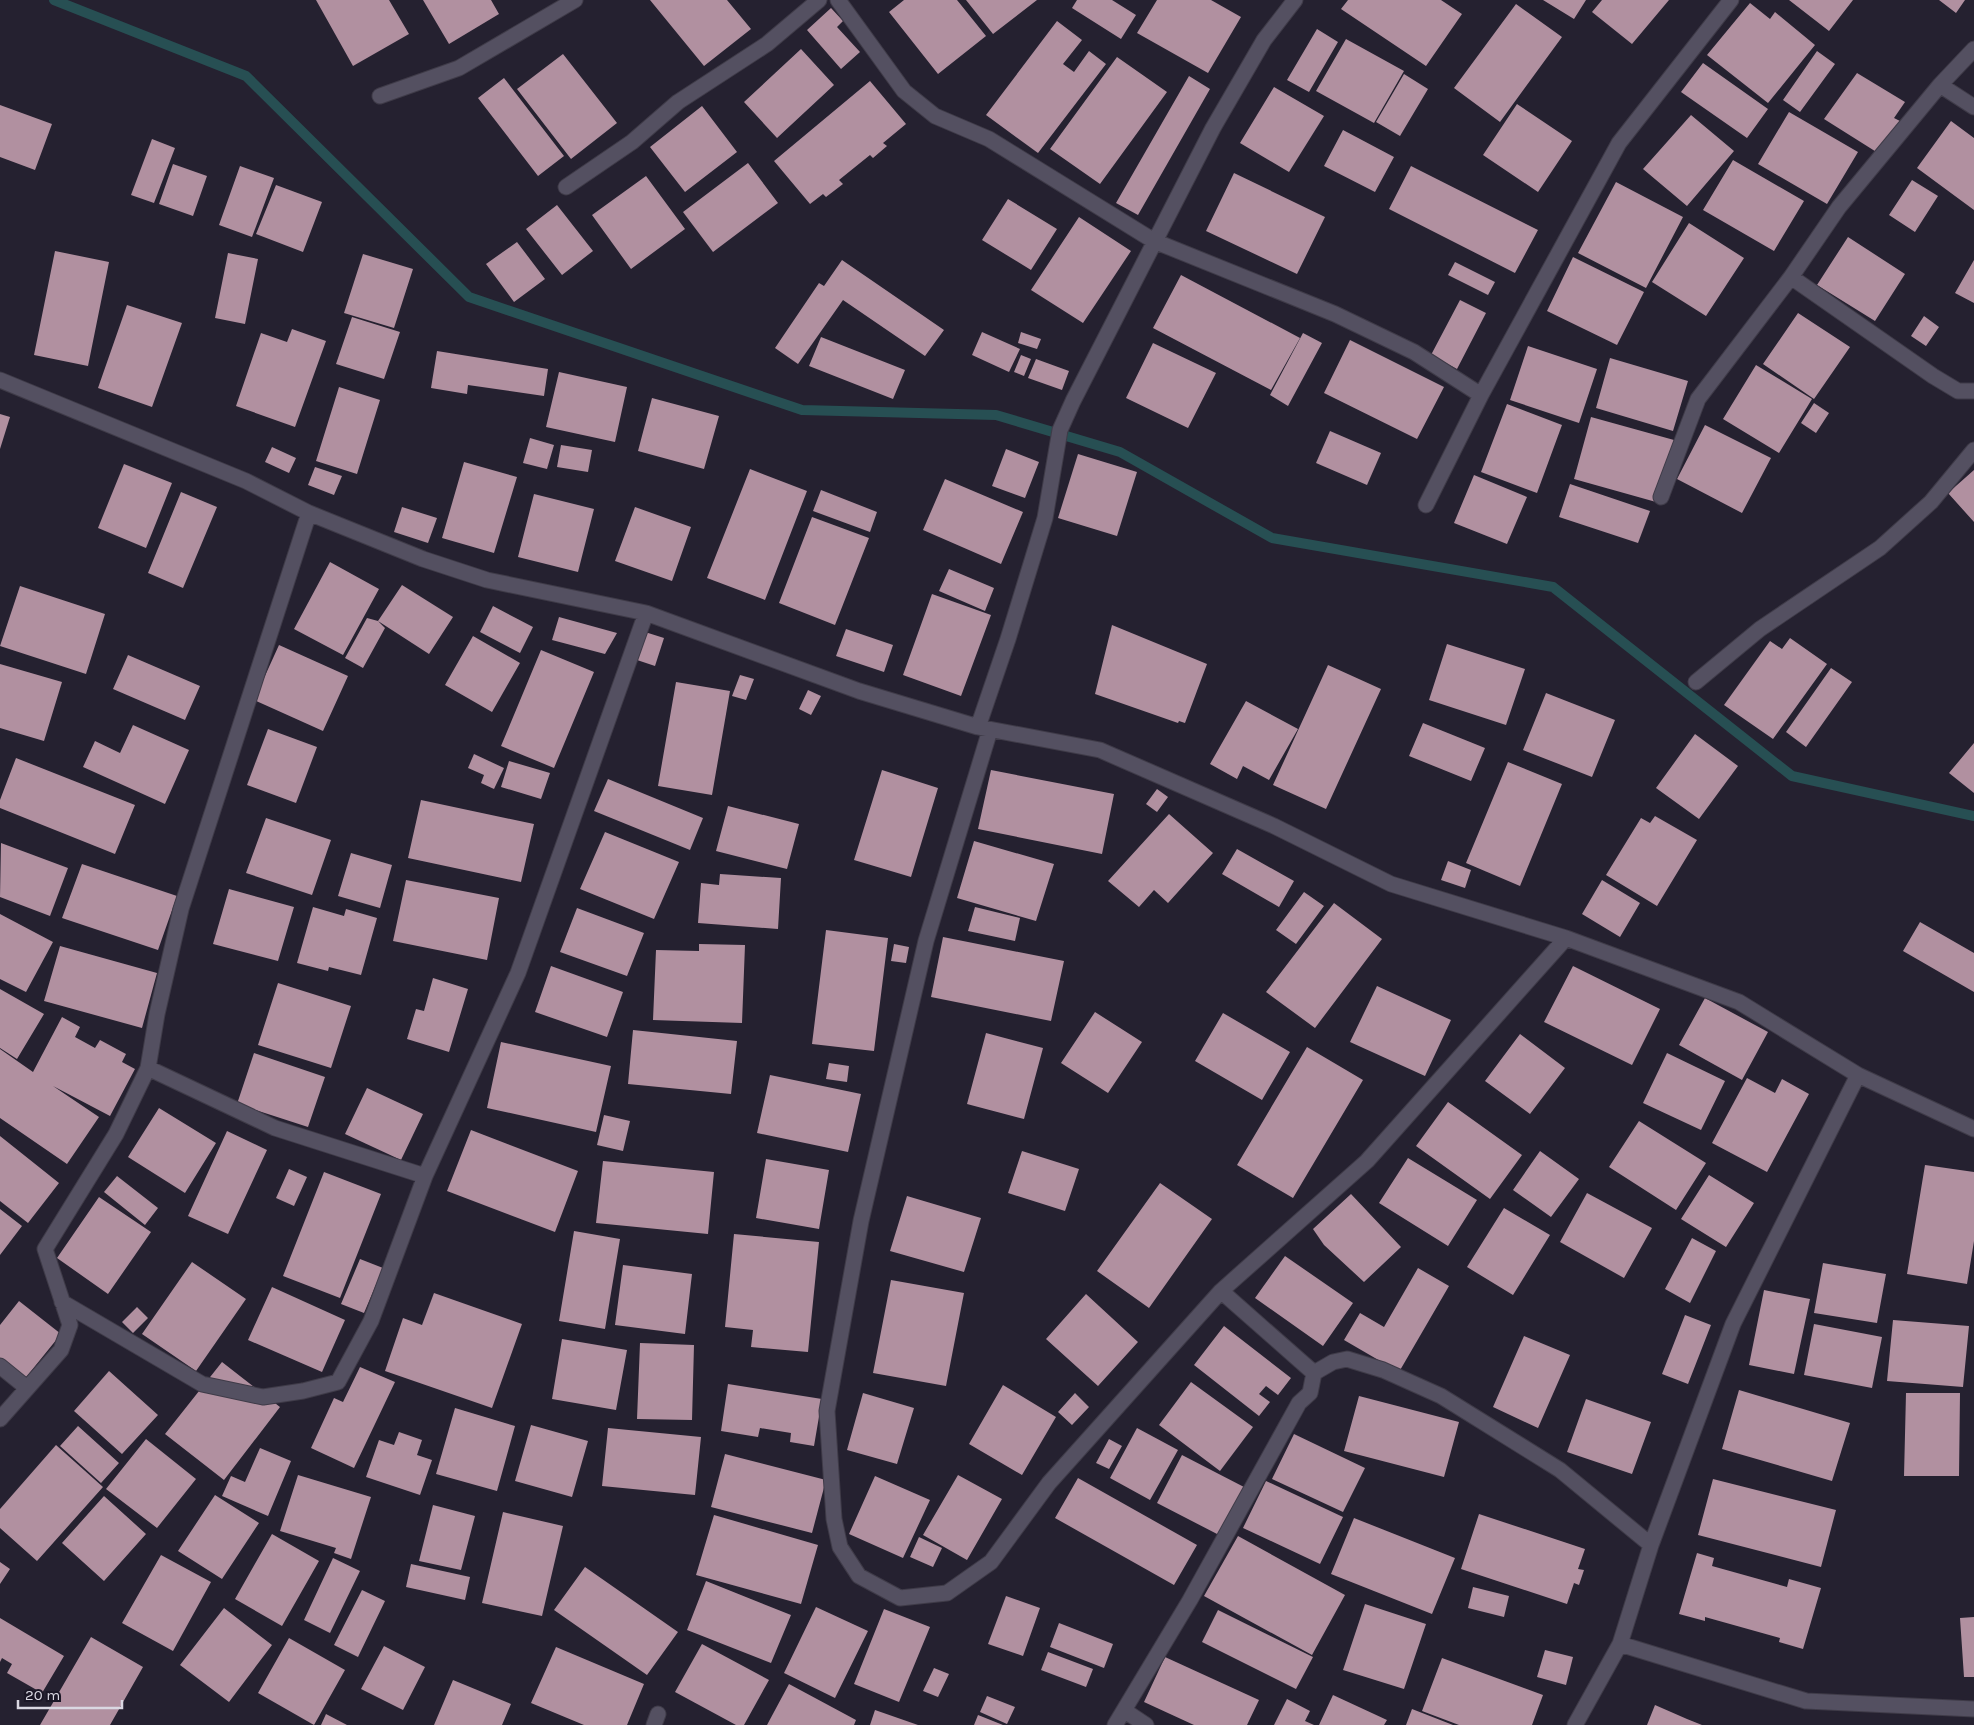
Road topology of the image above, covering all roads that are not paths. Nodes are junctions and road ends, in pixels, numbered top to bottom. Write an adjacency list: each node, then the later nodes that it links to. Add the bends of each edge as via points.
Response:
1 (575, 0): 8 (street, via 459,68)
2 (819, 0): 10 (street, via 768,44 678,102 632,142)
3 (838, 0): 11 (street, via 904,91 935,116 989,139)
4 (1295, 0): 11 (street, via 1264,40)
5 (1731, 0): 15 (street, via 1619,143)
6 (1974, 49): 7 (street)
7 (1940, 85): 9 (street); 12 (street, via 1839,207)
8 (380, 96)
9 (1974, 107)
10 (566, 187)
11 (1154, 241): 15 (street, via 1335,314 1414,352); 22 (street, via 1060,430 1044,518)
12 (1791, 277): 14 (street, via 1933,376 1958,391); 17 (street, via 1698,399)
13 (0, 380): 19 (street, via 246,482)
14 (1974, 390)
15 (1482, 395): 18 (street)
16 (1974, 450): 21 (street, via 1931,502 1880,548 1760,630)
17 (1661, 496)
18 (1426, 505)
19 (309, 513): 20 (street, via 423,559 487,580); 24 (street, via 180,909)
20 (646, 613): 22 (street, via 859,691); 27 (street, via 518,973)
21 (1696, 682)
22 (984, 729): 23 (street, via 1100,750 1274,826 1391,884); 28 (street, via 926,941 860,1221 828,1412 834,1519 840,1546 859,1576 900,1598 947,1593 991,1562 1049,1483)
23 (1566, 938): 25 (street, via 1739,1002); 28 (street, via 1367,1161)
24 (148, 1068): 27 (street, via 274,1128); 29 (street, via 116,1134 45,1249)
25 (1858, 1075): 26 (street); 34 (street, via 1732,1324)
26 (1974, 1128)
27 (425, 1176): 29 (street, via 371,1321 338,1382 263,1398 202,1384)
28 (1221, 1291): 31 (street)
29 (62, 1302): 32 (street, via 70,1325 61,1350)
30 (0, 1366): 32 (street)
31 (1314, 1373): 34 (street, via 1346,1359 1383,1370 1442,1396 1560,1470); 37 (street, via 1310,1393 1299,1403 1190,1600)
32 (27, 1388): 33 (street)
33 (0, 1419)
34 (1651, 1544): 35 (street)
35 (1620, 1644): 36 (street, via 1806,1701); 40 (street)
36 (1974, 1709)
37 (1124, 1711): 38 (street); 39 (street)
38 (1115, 1725)
39 (1146, 1725)
40 (1575, 1725)

